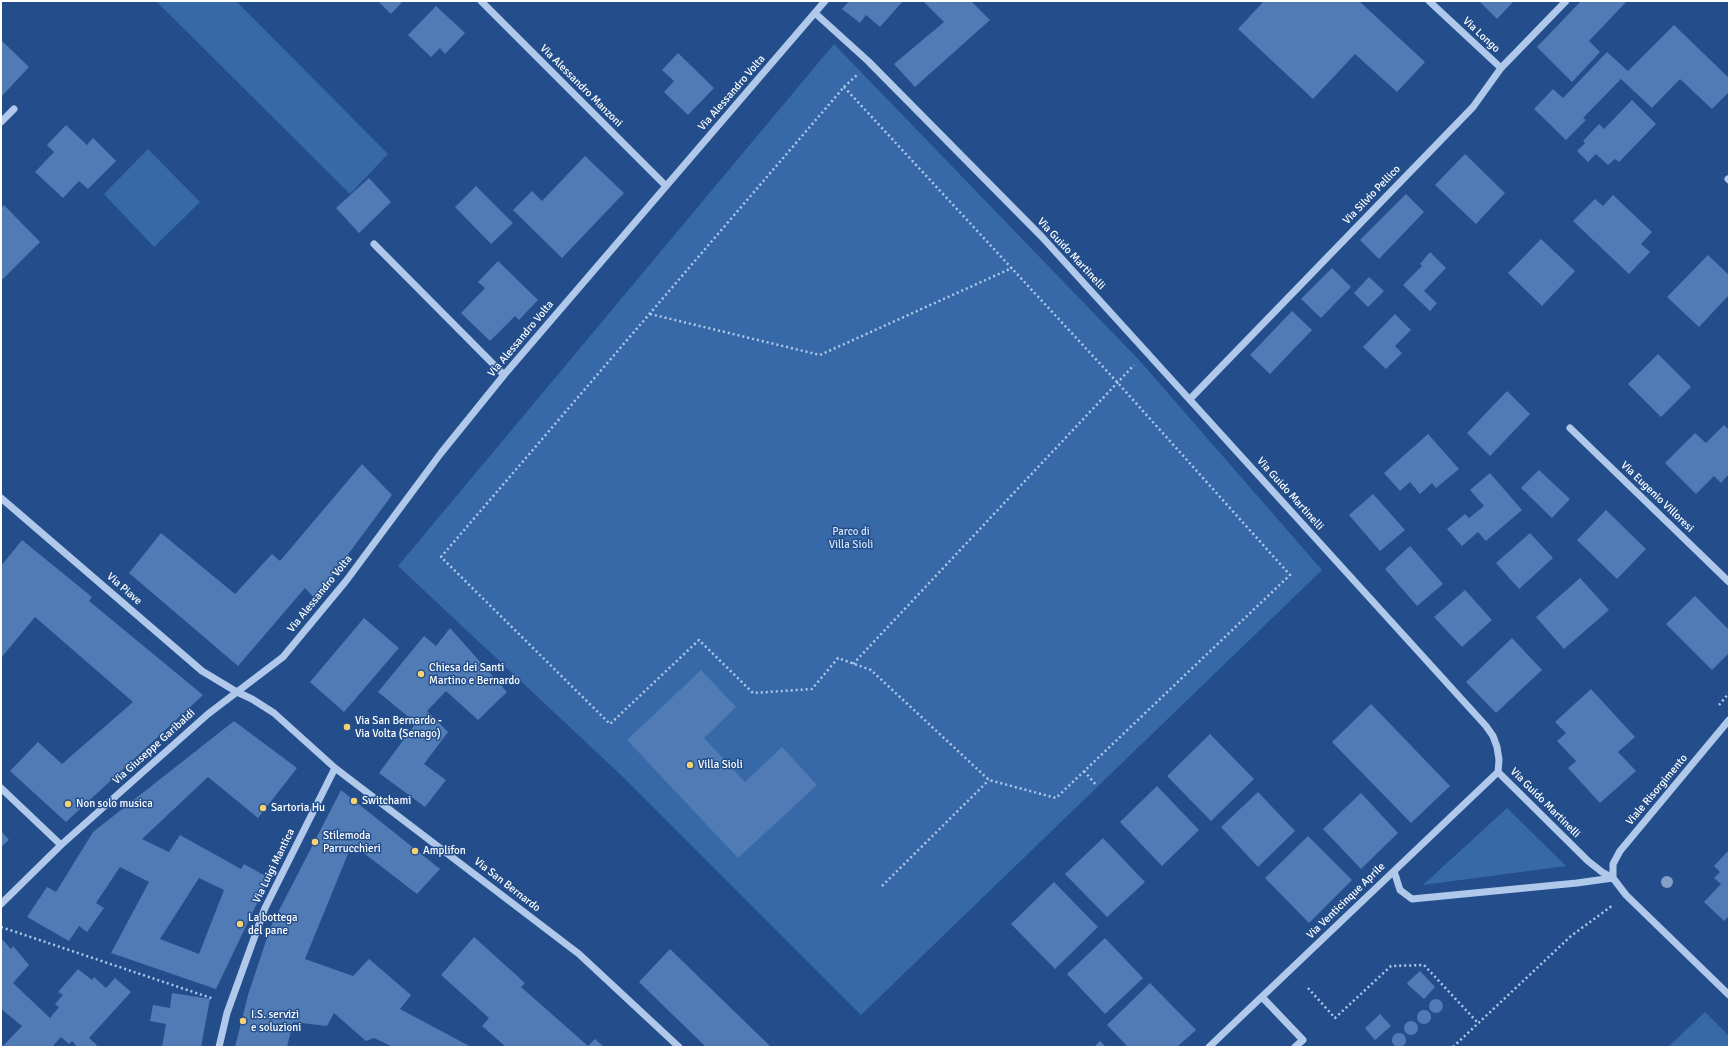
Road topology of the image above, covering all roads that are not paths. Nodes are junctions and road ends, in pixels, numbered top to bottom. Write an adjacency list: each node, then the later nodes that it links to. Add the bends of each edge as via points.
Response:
1 (481, 1): 9 (street, Via Alessandro Manzoni)
2 (826, 1): 5 (street, Via Alessandro Volta)
3 (1429, 1): 6 (street, Via Longo)
4 (1566, 1): 6 (street, Via Silvio Pellico)
5 (816, 13): 9 (street, Via Alessandro Volta); 12 (street, Via Guido Martinelli, via 868,61 1042,238)
6 (1501, 68): 12 (street, Via Silvio Pellico, via 1472,107)
7 (14, 109): 8 (street)
8 (1, 122)
9 (666, 186): 11 (street, Via Alessandro Volta)
10 (374, 244): 11 (street)
11 (504, 375): 16 (street, Via Alessandro Volta, via 441,453 308,628 283,657)
12 (1190, 399): 19 (street, Via Guido Martinelli, via 1486,726 1497,747)
13 (1570, 428): 15 (street, Via Eugenio Villoresi)
14 (1, 498): 16 (street, Via Piave, via 202,671)
15 (1729, 582)
16 (237, 692): 18 (street, Via San Bernardo, via 274,714); 21 (street, Via Giuseppe Garibaldi, via 208,714)
17 (1729, 720): 23 (street, Viale Risorgimento, via 1616,857 1612,870)
18 (335, 768): 27 (street, Via Luigi Mantica, via 265,908 230,1004); 28 (street, Via San Bernardo, via 579,954)
19 (1498, 772): 22 (street, Via Venticinque Aprile); 23 (street, Via Guido Martinelli, via 1591,864)
20 (1, 788): 21 (street)
21 (61, 845): 24 (street, Via Giuseppe Garibaldi)
22 (1394, 871): 23 (street, via 1400,890 1412,899); 26 (street, Via Venticinque Aprile)
23 (1613, 878): 25 (street, Via Guido Martinelli, via 1626,895)
24 (1, 904)
25 (1729, 995)
26 (1262, 997): 29 (street, Via Venticinque Aprile); 30 (street, via 1303,1040)
27 (219, 1047)
28 (679, 1047)
29 (1209, 1047)
30 (1295, 1047)

